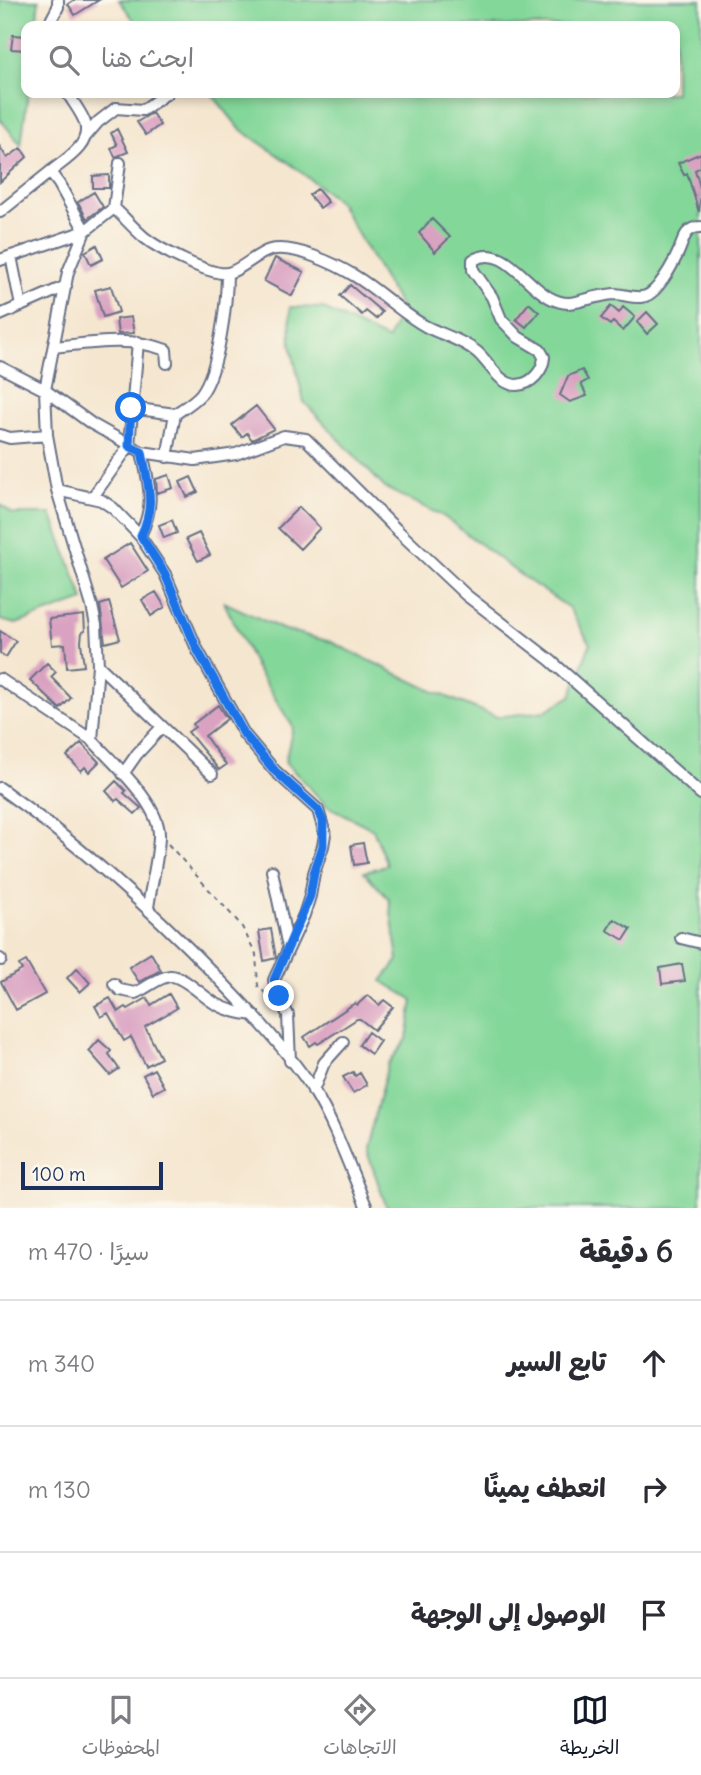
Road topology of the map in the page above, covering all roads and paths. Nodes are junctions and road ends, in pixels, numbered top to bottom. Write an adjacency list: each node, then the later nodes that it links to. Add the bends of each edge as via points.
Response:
1 (58, 0): 2 (street)
2 (51, 21)
3 (71, 98): 5 (street, via 85,122)
4 (160, 98): 5 (street, via 143,110 116,108)
5 (86, 136): 7 (street)
6 (120, 163): 8 (street)
7 (50, 172): 9 (street); 11 (street)
8 (114, 208): 11 (street); 13 (street, via 163,249)
9 (0, 212)
10 (701, 227): 13 (street, via 687,232 659,285 641,297 613,294 573,303 557,300 542,294 508,262 480,256 473,260 473,270 501,319 544,357 536,376 516,385 505,382 463,341 425,326 355,276 319,259 271,250)
11 (85, 231): 12 (street); 14 (street)
12 (6, 258): 15 (street)
13 (227, 273): 23 (street, via 216,357 207,383 202,393)
14 (66, 286): 15 (street); 18 (street)
15 (21, 306): 16 (street)
16 (0, 315)
17 (138, 342): 18 (street); 19 (street, via 166,350); 22 (street)
18 (54, 347): 21 (street)
19 (167, 363)
20 (0, 367): 21 (street)
21 (45, 390): 25 (street); 26 (street)
22 (131, 408): 23 (street); 26 (street)
23 (175, 414): 28 (street)
24 (0, 435): 25 (street)
25 (47, 435): 29 (street)
26 (129, 446): 27 (street); 30 (street)
27 (142, 452): 28 (street); 31 (street, via 151,501)
28 (167, 457): 39 (street, via 208,459 284,436 306,439 466,595 550,660)
29 (57, 490): 30 (street); 32 (street, via 92,606)
30 (92, 498): 31 (street, via 113,508)
31 (141, 536): 45 (street, via 165,574 197,649 244,734 275,771 318,810 323,821 323,846 310,896)
32 (98, 665): 34 (street); 35 (street)
33 (0, 678): 35 (street)
34 (162, 727): 36 (street); 37 (street)
35 (92, 740): 36 (street)
36 (123, 774): 40 (street, via 151,808)
37 (212, 774)
38 (0, 788): 42 (street, via 60,832)
39 (701, 794)
40 (159, 836): 42 (street); 47 (path, via 241,925 256,954 258,986)
41 (272, 871): 45 (street)
42 (148, 908): 48 (street)
43 (681, 938): 44 (street)
44 (701, 943)
45 (288, 947): 50 (street, via 274,985 288,1015)
46 (114, 984): 48 (street, via 135,993 165,977 176,977 215,1004)
47 (268, 996)
48 (254, 1015): 50 (street)
49 (343, 1042): 51 (street, via 324,1063)
50 (290, 1061): 51 (street)
51 (313, 1091): 52 (street)
52 (367, 1208)

